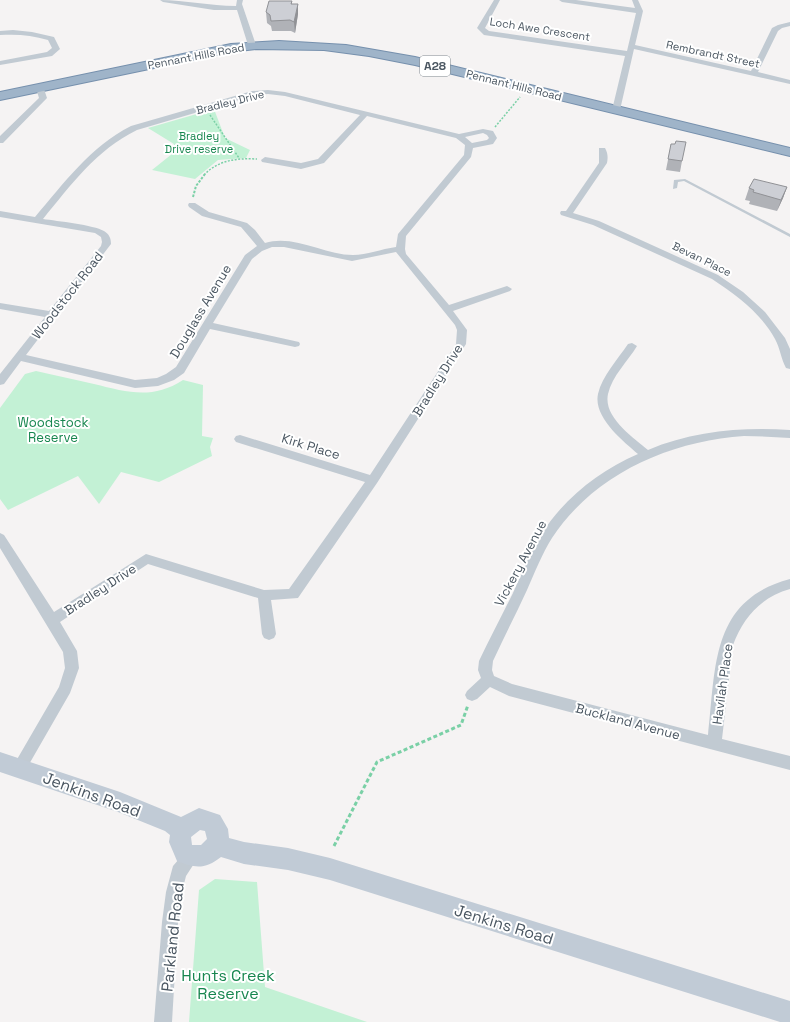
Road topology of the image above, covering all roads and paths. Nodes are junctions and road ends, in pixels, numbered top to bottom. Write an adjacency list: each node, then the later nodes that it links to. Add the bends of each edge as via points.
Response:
1 (163, 0): 6 (street, via 214,8)
2 (240, 0): 6 (street)
3 (497, 0): 11 (street, Loch Awe Crescent, via 481,28 487,33)
4 (562, 0): 7 (street)
5 (635, 0): 7 (street)
6 (241, 8): 10 (street)
7 (640, 11): 11 (street)
8 (790, 24): 13 (street, via 775,30)
9 (0, 33): 12 (street, via 23,32 39,35 51,39 56,49 49,54)
10 (252, 45): 15 (highway, Pennant Hills Road / A28, via 204,52); 19 (highway, Pennant Hills Road / A28, via 327,45 362,50)
11 (630, 50): 13 (street, Rembrandt Street); 19 (street)
12 (0, 63)
13 (753, 74): 14 (street, Rembrandt Street)
14 (790, 82)
15 (40, 88): 17 (highway, Pennant Hills Road / A28); 23 (street, via 43,98)
16 (523, 94): 21 (path)
17 (0, 96)
18 (205, 108): 20 (street, Bradley Drive, via 255,94 273,92); 27 (path); 32 (street, Bradley Drive, via 134,128 110,140 95,153)
19 (616, 110): 26 (highway, Pennant Hills Road / A28)
20 (366, 114): 22 (street, Bradley Drive); 28 (street, via 321,161 301,166)
21 (490, 133): 22 (street, Bradley Drive, via 483,131); 24 (street, via 493,138 490,142)
22 (459, 136): 24 (street, via 462,136)
23 (0, 141)
24 (469, 146): 35 (street, via 468,155 401,236)
25 (602, 150): 44 (street, Bevan Place, via 603,163 567,213 596,223 731,287 753,305 774,329 782,342)
26 (790, 152)
27 (239, 158): 28 (path); 30 (path, via 215,165 201,176 195,189)
28 (265, 160)
29 (675, 188): 33 (lane, via 676,181 685,180)
30 (192, 206): 34 (street, via 208,216 244,225)
31 (0, 214): 32 (street, Woodstock Road)
32 (38, 221): 39 (street, Woodstock Road, via 97,231 107,240 105,247)
33 (790, 236)
34 (262, 246): 35 (street, via 287,244 354,258); 40 (street, Douglass Avenue, via 248,257)
35 (400, 249): 38 (street, Bradley Drive, via 402,255)
36 (507, 289): 38 (street)
37 (0, 306): 39 (street)
38 (448, 309): 49 (street, Bradley Drive, via 462,330 461,344)
39 (51, 316): 43 (street, Woodstock Road)
40 (208, 325): 41 (street); 43 (street, Douglass Avenue, via 180,370 152,384 135,384)
41 (295, 344)
42 (632, 346): 48 (street, via 602,395 605,411 616,428)
43 (19, 357): 45 (street, Woodstock Road)
44 (790, 365)
45 (0, 381)
46 (790, 434): 48 (street, Vickery Avenue, via 740,432 679,443)
47 (240, 439): 49 (street, Kirk Place)
48 (646, 455): 55 (street, Vickery Avenue, via 596,483 576,501 549,533 486,661 485,670)
49 (373, 480): 52 (street, Bradley Drive, via 293,594)
50 (0, 538): 53 (street)
51 (790, 584): 57 (street, Havilah Place, via 774,588 757,598 738,618 730,631)
52 (264, 595): 53 (street, Bradley Drive, via 146,559); 54 (street)
53 (52, 620): 59 (street, via 70,650 71,673 65,689)
54 (269, 634)
55 (489, 680): 56 (street); 57 (street, Buckland Avenue, via 509,690)
56 (472, 695): 62 (path, via 461,725 377,762)
57 (714, 744): 58 (street, Buckland Avenue)
58 (790, 763)
59 (10, 765): 60 (main road, Jenkins Road, via 120,802)
60 (182, 830): 61 (main road, via 199,819 212,822 218,832); 63 (main road, via 181,848 185,854)
61 (216, 845): 63 (main road, via 208,854); 64 (main road, Jenkins Road, via 244,853 288,859 330,869)
62 (334, 846)
63 (191, 856): 65 (street, Parkland Road, via 179,872 174,892)
64 (790, 1013)
65 (163, 1022)

